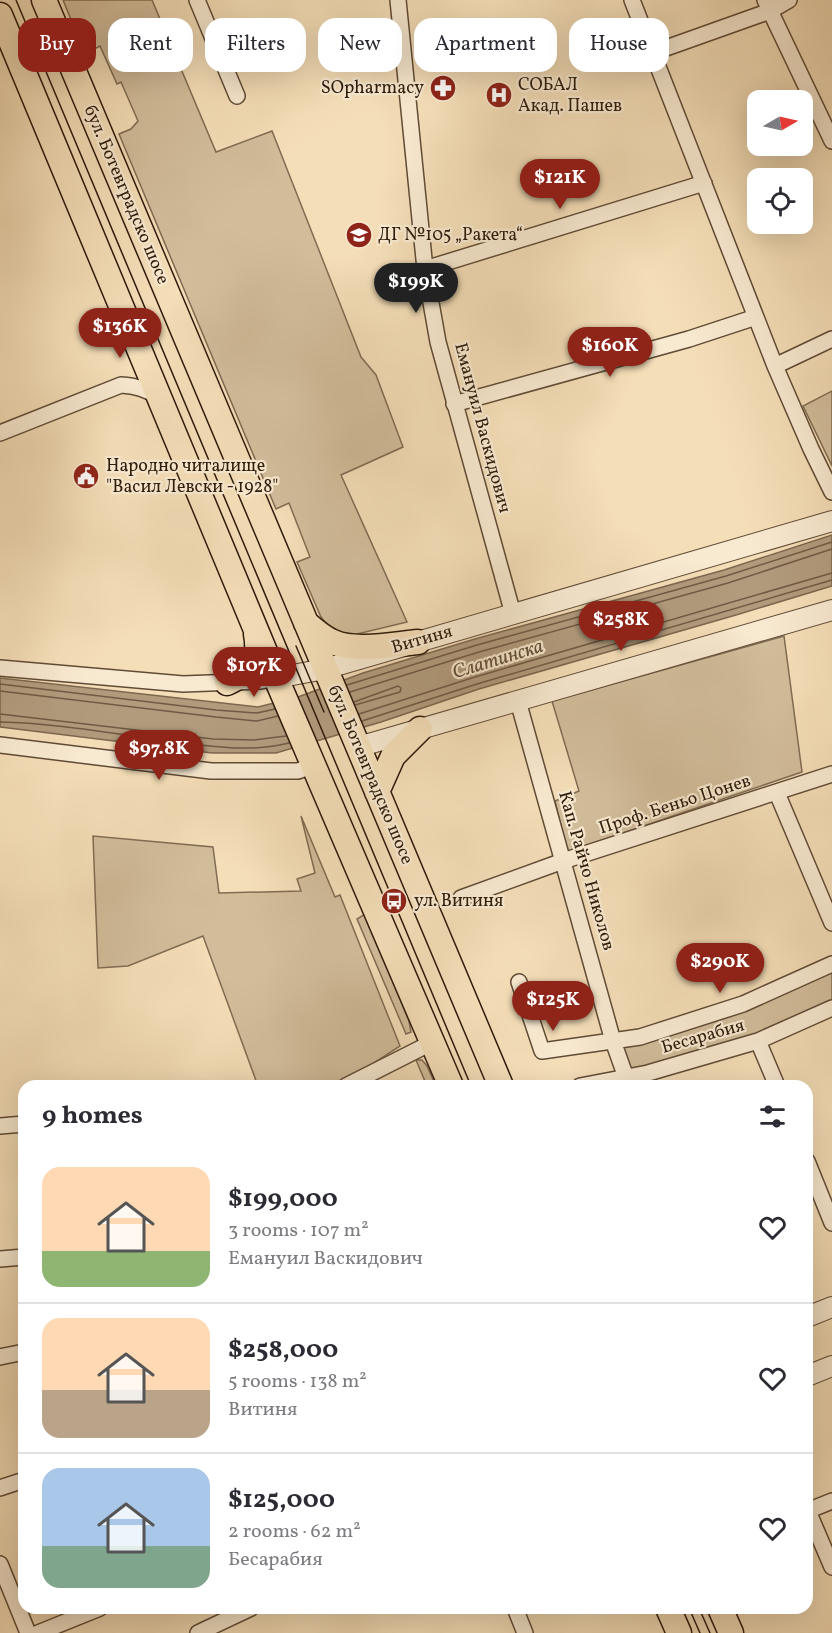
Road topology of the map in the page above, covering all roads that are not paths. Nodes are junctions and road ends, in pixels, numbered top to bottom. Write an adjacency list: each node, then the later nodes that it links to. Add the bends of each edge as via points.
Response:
1 (44, 0): 27 (main road, бул. Ботевградско шосе)
2 (197, 0): 11 (street)
3 (398, 0): 14 (street, Емануил Васкидович)
4 (632, 0): 8 (street)
5 (789, 0): 6 (street)
6 (767, 5): 9 (street); 12 (street)
7 (0, 15): 17 (main road)
8 (639, 18)
9 (669, 46)
10 (660, 72): 13 (street)
11 (237, 96)
12 (832, 141)
13 (704, 183): 14 (street); 15 (street)
14 (425, 268): 21 (street, Емануил Васкидович)
15 (756, 317): 18 (street); 21 (street)
16 (832, 339): 18 (street)
17 (137, 341): 19 (street, via 135,369); 20 (main road)
18 (775, 366): 23 (street)
19 (121, 385): 20 (street, via 148,390); 22 (street)
20 (161, 399): 28 (main road)
21 (453, 404): 26 (street, Емануил Васкидович)
22 (0, 433)
23 (832, 492)
24 (832, 521): 26 (street, Витиня)
25 (832, 610): 34 (street)
26 (513, 614): 29 (street, Витиня)
27 (306, 623): 29 (main road, via 338,644); 31 (main road, бул. Ботевградско шосе)
28 (255, 626): 32 (main road); 33 (main road, via 258,654 247,673)
29 (418, 642): 31 (street, Витиня)
30 (0, 668): 33 (street, Витиня, via 183,684)
31 (325, 669): 32 (street, Витиня); 37 (main road, бул. Ботевградско шосе)
32 (276, 678): 33 (street, Витиня); 38 (main road)
33 (227, 683)
34 (518, 701): 35 (street); 42 (street, Кап. Райчо Николов)
35 (420, 729): 37 (street); 40 (main road, via 393,756)
36 (0, 745): 38 (street, via 211,771 298,771)
37 (358, 747): 40 (main road, бул. Ботевградско шосе)
38 (314, 765): 50 (main road)
39 (832, 774): 41 (street, Проф. Беньо Цонев)
40 (377, 792): 53 (main road, бул. Ботевградско шосе)
41 (777, 793): 42 (street, Проф. Беньо Цонев); 44 (street)
42 (563, 861): 43 (street, Проф. Беньо Цонев); 48 (street, Кап. Райчо Николов)
43 (461, 898)
44 (832, 923)
45 (832, 964): 48 (street, Бесарабия, via 743,1004 640,1037)
46 (519, 982): 48 (street, Бесарабия, via 542,1051)
47 (832, 1008): 49 (street, Бесарабия)
48 (613, 1041): 54 (street, Кап. Райчо Николов)
49 (758, 1041): 55 (street, Бесарабия); 56 (street)
50 (433, 1042): 51 (street); 52 (main road)
51 (358, 1080)
52 (449, 1080)
53 (498, 1080)
54 (626, 1080)
55 (632, 1080)
56 (774, 1080)
57 (18, 1124): 58 (street)
58 (0, 1126)
59 (813, 1176): 60 (street)
60 (832, 1223)
61 (18, 1258): 62 (street)
62 (0, 1259)
63 (832, 1307): 64 (street)
64 (813, 1315)
65 (18, 1353): 66 (street)
66 (0, 1357)
67 (832, 1365): 68 (street)
68 (813, 1373)
69 (18, 1482): 70 (street)
70 (0, 1488)
71 (832, 1501): 72 (street)
72 (813, 1509)
73 (813, 1524): 75 (street)
74 (0, 1564): 76 (street)
75 (832, 1566)
76 (18, 1608)
77 (20, 1614): 84 (street)
78 (85, 1614): 85 (street)
79 (236, 1614): 83 (street)
80 (517, 1614): 86 (street)
81 (671, 1614): 87 (main road)
82 (723, 1614): 88 (main road)
83 (206, 1632)
84 (28, 1633)
85 (38, 1633)
86 (525, 1633)
87 (679, 1633)
88 (731, 1633)

